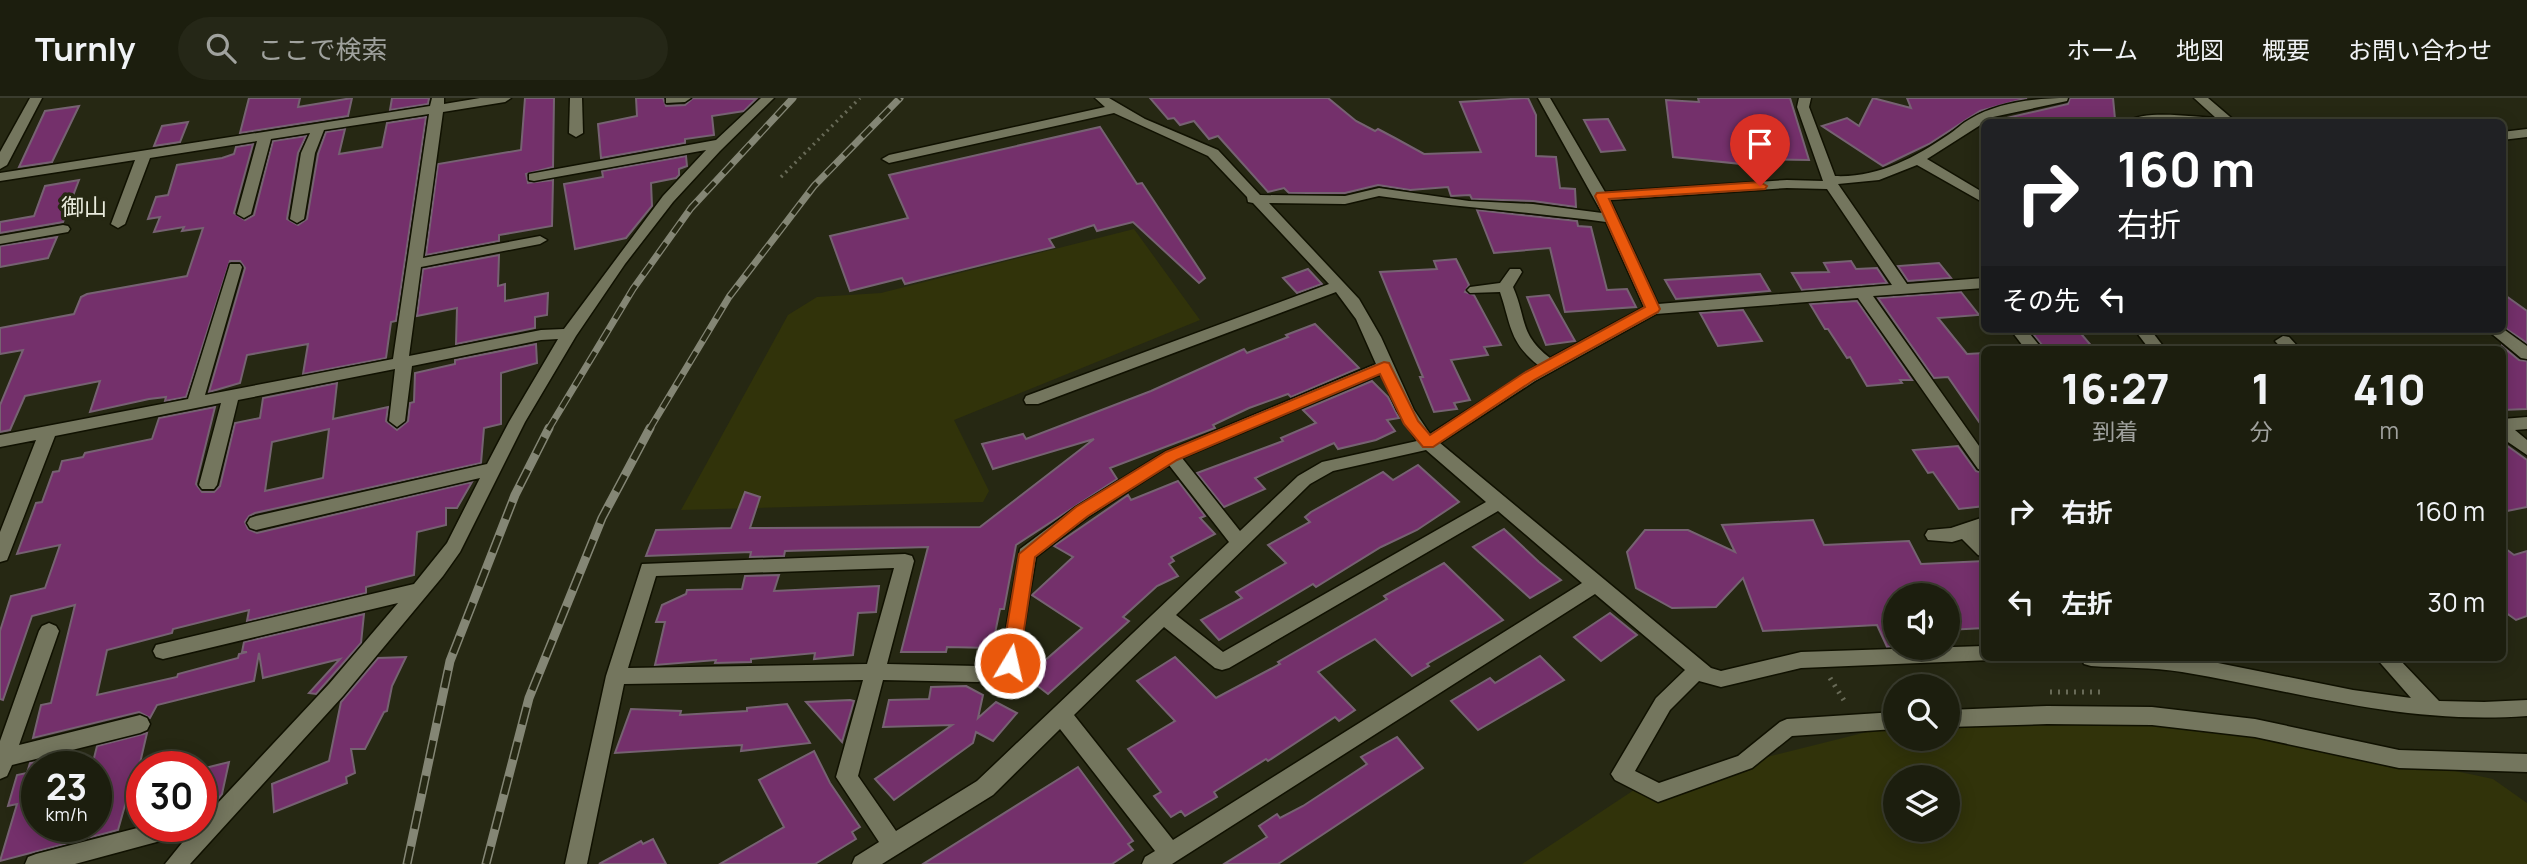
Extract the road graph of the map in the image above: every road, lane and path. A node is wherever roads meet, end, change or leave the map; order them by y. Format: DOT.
graph roads {
  1 [pos="36,98"];
  2 [pos="505,98"];
  3 [pos="576,98"];
  4 [pos="768,98"];
  5 [pos="860,98"];
  6 [pos="1544,98"];
  7 [pos="1805,98"];
  8 [pos="2062,98"];
  9 [pos="2200,98"];
  10 [pos="438,104"];
  11 [pos="1108,104"];
  12 [pos="2224,119"];
  13 [pos="2527,124"];
  14 [pos="2506,127"];
  15 [pos="318,128"];
  16 [pos="576,133"];
  17 [pos="2527,133"];
  18 [pos="265,136"];
  19 [pos="2506,136"];
  20 [pos="2527,143"];
  21 [pos="720,144"];
  22 [pos="2506,145"];
  23 [pos="144,155"];
  24 [pos="889,159"];
  25 [pos="1919,160"];
  26 [pos="0,165"];
  27 [pos="0,177"];
  28 [pos="534,177"];
  29 [pos="781,177"];
  30 [pos="1830,183"];
  31 [pos="1601,196"];
  32 [pos="1981,197"];
  33 [pos="1253,199"];
  34 [pos="244,214"];
  35 [pos="297,219"];
  36 [pos="1613,219"];
  37 [pos="118,224"];
  38 [pos="63,229"];
  39 [pos="0,240"];
  40 [pos="540,240"];
  41 [pos="414,264"];
  42 [pos="235,267"];
  43 [pos="1515,272"];
  44 [pos="1981,285"];
  45 [pos="1339,286"];
  46 [pos="1505,287"];
  47 [pos="1475,290"];
  48 [pos="1903,290"];
  49 [pos="1863,293"];
  50 [pos="1653,309"];
  51 [pos="2500,333"];
  52 [pos="569,334"];
  53 [pos="2524,349"];
  54 [pos="402,364"];
  55 [pos="1548,365"];
  56 [pos="1384,367"];
  57 [pos="231,396"];
  58 [pos="1032,400"];
  59 [pos="195,402"];
  60 [pos="397,421"];
  61 [pos="2527,423"];
  62 [pos="2506,426"];
  63 [pos="2506,430"];
  64 [pos="48,432"];
  65 [pos="0,441"];
  66 [pos="1428,443"];
  67 [pos="2527,449"];
  68 [pos="1171,456"];
  69 [pos="1981,461"];
  70 [pos="492,469"];
  71 [pos="208,485"];
  72 [pos="1498,503"];
  73 [pos="256,523"];
  74 [pos="1981,525"];
  75 [pos="1965,530"];
  76 [pos="1934,535"];
  77 [pos="1239,542"];
  78 [pos="1981,547"];
  79 [pos="0,555"];
  80 [pos="1597,583"];
  81 [pos="421,590"];
  82 [pos="1164,616"];
  83 [pos="49,631"];
  84 [pos="163,651"];
  85 [pos="1981,654"];
  86 [pos="1821,660"];
  87 [pos="2135,661"];
  88 [pos="2389,661"];
  89 [pos="1698,670"];
  90 [pos="874,672"];
  91 [pos="615,676"];
  92 [pos="1856,702"];
  93 [pos="2527,708"];
  94 [pos="2433,709"];
  95 [pos="1060,713"];
  96 [pos="1960,719"];
  97 [pos="1883,722"];
  98 [pos="140,724"];
  99 [pos="2527,763"];
  100 [pos="2,764"];
  101 [pos="217,812"];
  102 [pos="126,841"];
  103 [pos="193,842"];
  104 [pos="894,846"];
  105 [pos="1161,858"];
  106 [pos="36,864"];
  107 [pos="176,864"];
  108 [pos="576,864"];
  109 [pos="863,864"];
  1 -- 26 [label="street"];
  2 -- 10 [label="street"];
  3 -- 16 [label="street"];
  4 -- 21 [label="street"];
  5 -- 29 [label="path"];
  6 -- 31 [label="street"];
  7 -- 30 [label="street"];
  8 -- 25 [label="street"];
  9 -- 12 [label="street"];
  10 -- 15 [label="street"];
  10 -- 41 [label="street"];
  11 -- 24 [label="street"];
  11 -- 33 [label="street"];
  13 -- 14 [label="street"];
  15 -- 18 [label="street"];
  15 -- 35 [label="street"];
  17 -- 19 [label="street"];
  18 -- 23 [label="street"];
  18 -- 34 [label="street"];
  20 -- 22 [label="street"];
  21 -- 28 [label="street"];
  21 -- 52 [label="street"];
  23 -- 27 [label="street"];
  23 -- 37 [label="street"];
  25 -- 30 [label="street"];
  25 -- 32 [label="street"];
  30 -- 31 [label="street"];
  30 -- 48 [label="street"];
  31 -- 36 [label="street"];
  33 -- 36 [label="street"];
  33 -- 45 [label="street"];
  36 -- 50 [label="street"];
  38 -- 39 [label="street"];
  40 -- 41 [label="street"];
  41 -- 54 [label="street"];
  42 -- 59 [label="street"];
  43 -- 46 [label="street"];
  44 -- 48 [label="street"];
  45 -- 56 [label="street"];
  45 -- 58 [label="street"];
  46 -- 47 [label="street"];
  46 -- 55 [label="street"];
  48 -- 49 [label="street"];
  49 -- 50 [label="street"];
  49 -- 69 [label="street"];
  50 -- 55 [label="street"];
  51 -- 53 [label="street"];
  52 -- 54 [label="street"];
  52 -- 70 [label="street"];
  54 -- 57 [label="street"];
  54 -- 60 [label="street"];
  55 -- 66 [label="street"];
  56 -- 66 [label="street"];
  56 -- 68 [label="street"];
  57 -- 59 [label="street"];
  57 -- 71 [label="street"];
  59 -- 64 [label="street"];
  61 -- 62 [label="street"];
  63 -- 67 [label="street"];
  64 -- 65 [label="street"];
  64 -- 79 [label="street"];
  66 -- 72 [label="street"];
  66 -- 77 [label="street"];
  68 -- 77 [label="street"];
  68 -- 90 [label="street"];
  70 -- 73 [label="street"];
  70 -- 81 [label="street"];
  72 -- 80 [label="street"];
  72 -- 82 [label="street"];
  74 -- 75 [label="street"];
  75 -- 76 [label="street"];
  75 -- 78 [label="street"];
  77 -- 82 [label="street"];
  80 -- 89 [label="street"];
  80 -- 105 [label="street"];
  81 -- 84 [label="street"];
  81 -- 101 [label="street"];
  82 -- 95 [label="street"];
  83 -- 100 [label="street"];
  85 -- 86 [label="street"];
  86 -- 89 [label="street"];
  86 -- 92 [label="path"];
  87 -- 94 [label="street"];
  88 -- 94 [label="street"];
  89 -- 97 [label="street"];
  90 -- 91 [label="street"];
  90 -- 91 [label="street"];
  90 -- 104 [label="street"];
  91 -- 108 [label="street"];
  93 -- 94 [label="street"];
  95 -- 104 [label="street"];
  95 -- 105 [label="street"];
  96 -- 99 [label="street"];
  98 -- 100 [label="street"];
  102 -- 106 [label="street"];
  103 -- 107 [label="street"];
  104 -- 109 [label="street"];
}
